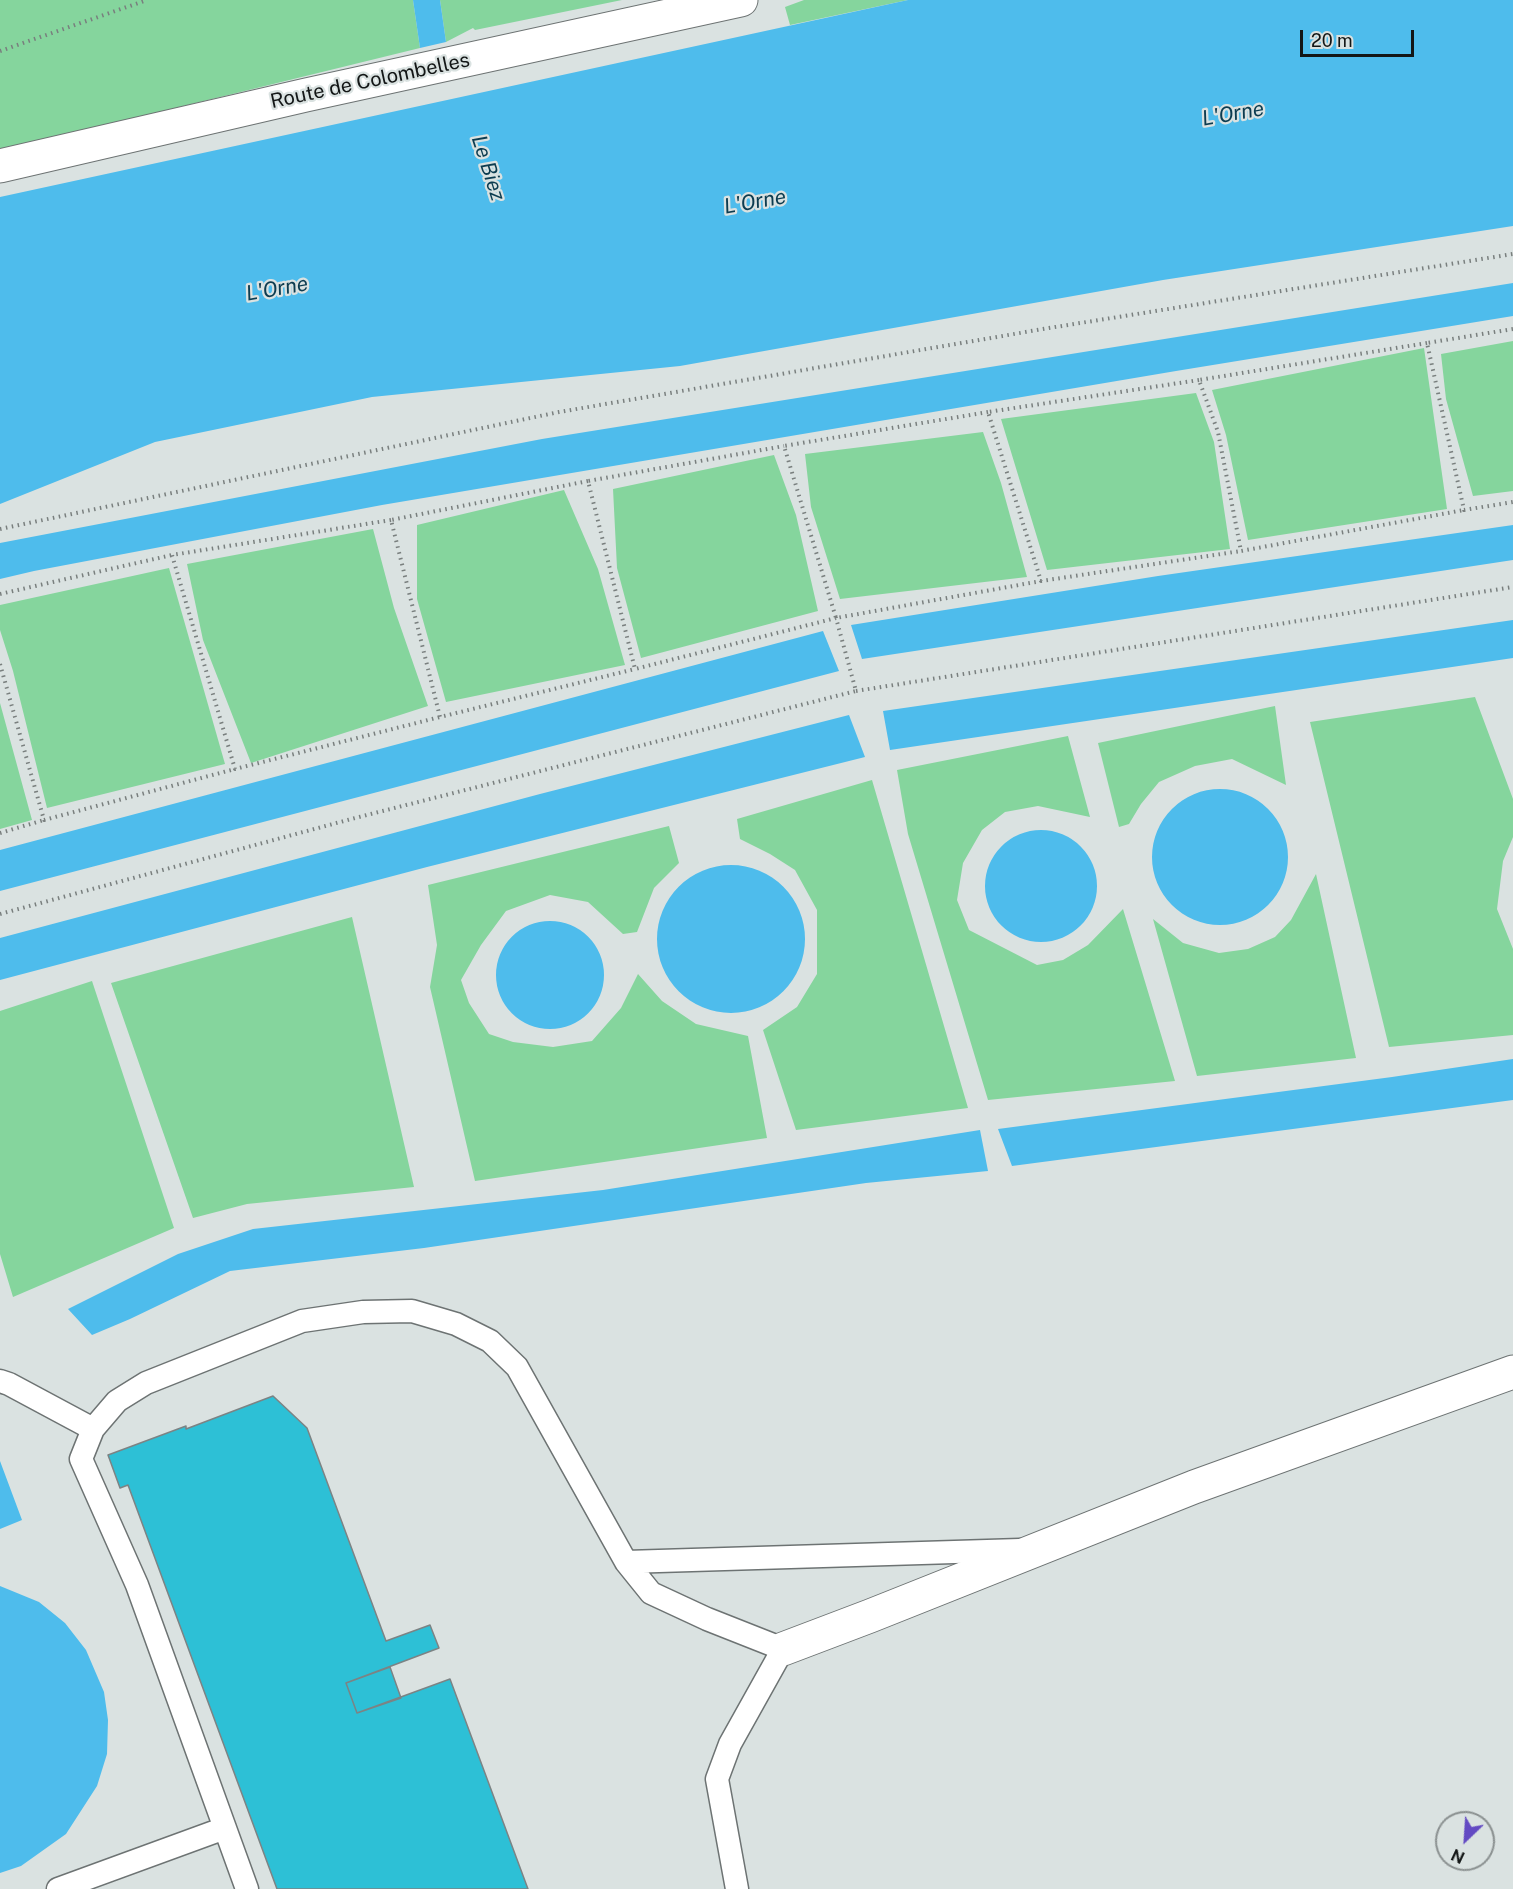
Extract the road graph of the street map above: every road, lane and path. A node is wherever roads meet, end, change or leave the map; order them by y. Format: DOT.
graph roads {
  1 [pos="147,0"];
  2 [pos="741,0"];
  3 [pos="0,51"];
  4 [pos="0,166"];
  5 [pos="1513,254"];
  6 [pos="1513,329"];
  7 [pos="1427,343"];
  8 [pos="1199,380"];
  9 [pos="988,412"];
  10 [pos="783,446"];
  11 [pos="588,481"];
  12 [pos="1513,502"];
  13 [pos="1464,510"];
  14 [pos="391,520"];
  15 [pos="0,529"];
  16 [pos="1241,550"];
  17 [pos="172,555"];
  18 [pos="1041,581"];
  19 [pos="1513,587"];
  20 [pos="0,594"];
  21 [pos="836,618"];
  22 [pos="0,664"];
  23 [pos="635,669"];
  24 [pos="856,691"];
  25 [pos="440,717"];
  26 [pos="235,769"];
  27 [pos="45,820"];
  28 [pos="0,833"];
  29 [pos="0,914"];
  30 [pos="1513,1372"];
  31 [pos="0,1382"];
  32 [pos="93,1429"];
  33 [pos="1040,1549"];
  34 [pos="626,1562"];
  35 [pos="783,1648"];
  36 [pos="225,1827"];
  37 [pos="58,1889"];
  38 [pos="248,1889"];
  39 [pos="737,1889"];
  1 -- 3 [label="path"];
  2 -- 4 [label="street, Route de Colombelles"];
  5 -- 15 [label="path"];
  6 -- 7 [label="path"];
  7 -- 8 [label="path"];
  7 -- 13 [label="path"];
  8 -- 9 [label="path"];
  8 -- 16 [label="path"];
  9 -- 10 [label="path"];
  9 -- 18 [label="path"];
  10 -- 11 [label="path"];
  10 -- 21 [label="path"];
  11 -- 14 [label="path"];
  11 -- 23 [label="path"];
  12 -- 13 [label="path"];
  13 -- 16 [label="path"];
  14 -- 17 [label="path"];
  14 -- 25 [label="path"];
  16 -- 18 [label="path"];
  17 -- 20 [label="path"];
  17 -- 26 [label="path"];
  18 -- 21 [label="path"];
  19 -- 24 [label="path"];
  21 -- 23 [label="path"];
  21 -- 24 [label="path"];
  22 -- 27 [label="path"];
  23 -- 25 [label="path"];
  24 -- 29 [label="path"];
  25 -- 26 [label="path"];
  26 -- 27 [label="path"];
  27 -- 28 [label="path"];
  30 -- 33 [label="street"];
  31 -- 32 [label="lane"];
  32 -- 34 [label="lane"];
  32 -- 36 [label="lane"];
  33 -- 34 [label="lane"];
  33 -- 35 [label="street"];
  34 -- 35 [label="lane"];
  35 -- 39 [label="lane"];
  36 -- 37 [label="lane"];
  36 -- 38 [label="lane"];
}
